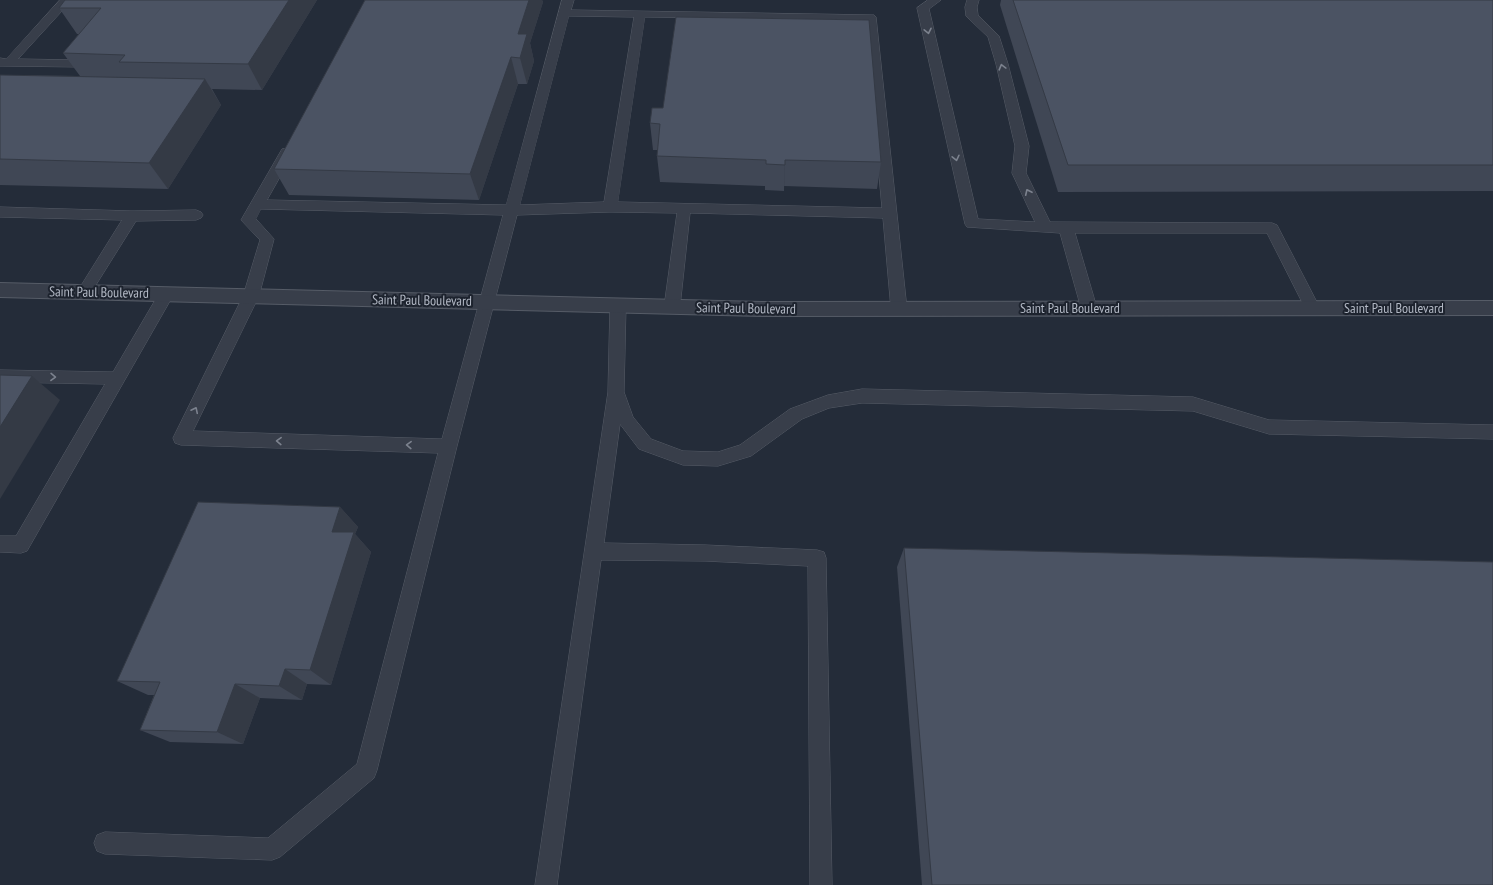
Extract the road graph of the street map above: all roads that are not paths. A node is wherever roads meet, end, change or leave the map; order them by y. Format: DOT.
graph roads {
  1 [pos="66,0"];
  2 [pos="568,0"];
  3 [pos="935,0"];
  4 [pos="973,0"];
  5 [pos="565,12"];
  6 [pos="640,14"];
  7 [pos="4,63"];
  8 [pos="79,64"];
  9 [pos="292,143"];
  10 [pos="258,204"];
  11 [pos="610,207"];
  12 [pos="684,209"];
  13 [pos="512,210"];
  14 [pos="0,212"];
  15 [pos="889,213"];
  16 [pos="196,215"];
  17 [pos="132,216"];
  18 [pos="1045,227"];
  19 [pos="1066,228"];
  20 [pos="0,290"];
  21 [pos="84,292"];
  22 [pos="166,294"];
  23 [pos="251,296"];
  24 [pos="487,302"];
  25 [pos="618,305"];
  26 [pos="672,306"];
  27 [pos="1089,308"];
  28 [pos="1312,308"];
  29 [pos="1493,308"];
  30 [pos="899,309"];
  31 [pos="0,376"];
  32 [pos="117,378"];
  33 [pos="616,392"];
  34 [pos="1493,432"];
  35 [pos="448,446"];
  36 [pos="0,544"];
  37 [pos="594,551"];
  38 [pos="105,842"];
  39 [pos="546,885"];
  40 [pos="821,885"];
  1 -- 7 [label="lane"];
  2 -- 5 [label="lane"];
  3 -- 18 [label="lane, one-way"];
  18 -- 4 [label="lane, one-way"];
  5 -- 6 [label="lane"];
  5 -- 13 [label="lane"];
  6 -- 11 [label="lane"];
  6 -- 15 [label="lane"];
  7 -- 8 [label="lane"];
  9 -- 10 [label="lane"];
  10 -- 13 [label="lane"];
  10 -- 23 [label="lane"];
  11 -- 12 [label="lane"];
  11 -- 13 [label="lane"];
  12 -- 15 [label="lane"];
  12 -- 26 [label="lane"];
  13 -- 24 [label="lane"];
  14 -- 17 [label="lane"];
  15 -- 30 [label="lane"];
  16 -- 17 [label="lane"];
  17 -- 21 [label="lane"];
  18 -- 19 [label="lane"];
  19 -- 27 [label="lane"];
  19 -- 28 [label="lane"];
  20 -- 21 [label="street, Saint Paul Boulevard"];
  21 -- 22 [label="street, Saint Paul Boulevard"];
  22 -- 23 [label="street, Saint Paul Boulevard"];
  22 -- 32 [label="lane"];
  23 -- 24 [label="street, Saint Paul Boulevard"];
  35 -- 23 [label="lane, one-way"];
  24 -- 25 [label="street, Saint Paul Boulevard"];
  24 -- 35 [label="lane"];
  25 -- 26 [label="street, Saint Paul Boulevard"];
  25 -- 33 [label="lane"];
  26 -- 30 [label="street, Saint Paul Boulevard"];
  27 -- 28 [label="street, Saint Paul Boulevard"];
  27 -- 30 [label="street, Saint Paul Boulevard"];
  28 -- 29 [label="street, Saint Paul Boulevard"];
  31 -- 32 [label="lane, one-way"];
  32 -- 36 [label="lane"];
  33 -- 34 [label="lane"];
  33 -- 37 [label="lane"];
  35 -- 38 [label="lane"];
  37 -- 39 [label="lane"];
  37 -- 40 [label="lane"];
}
